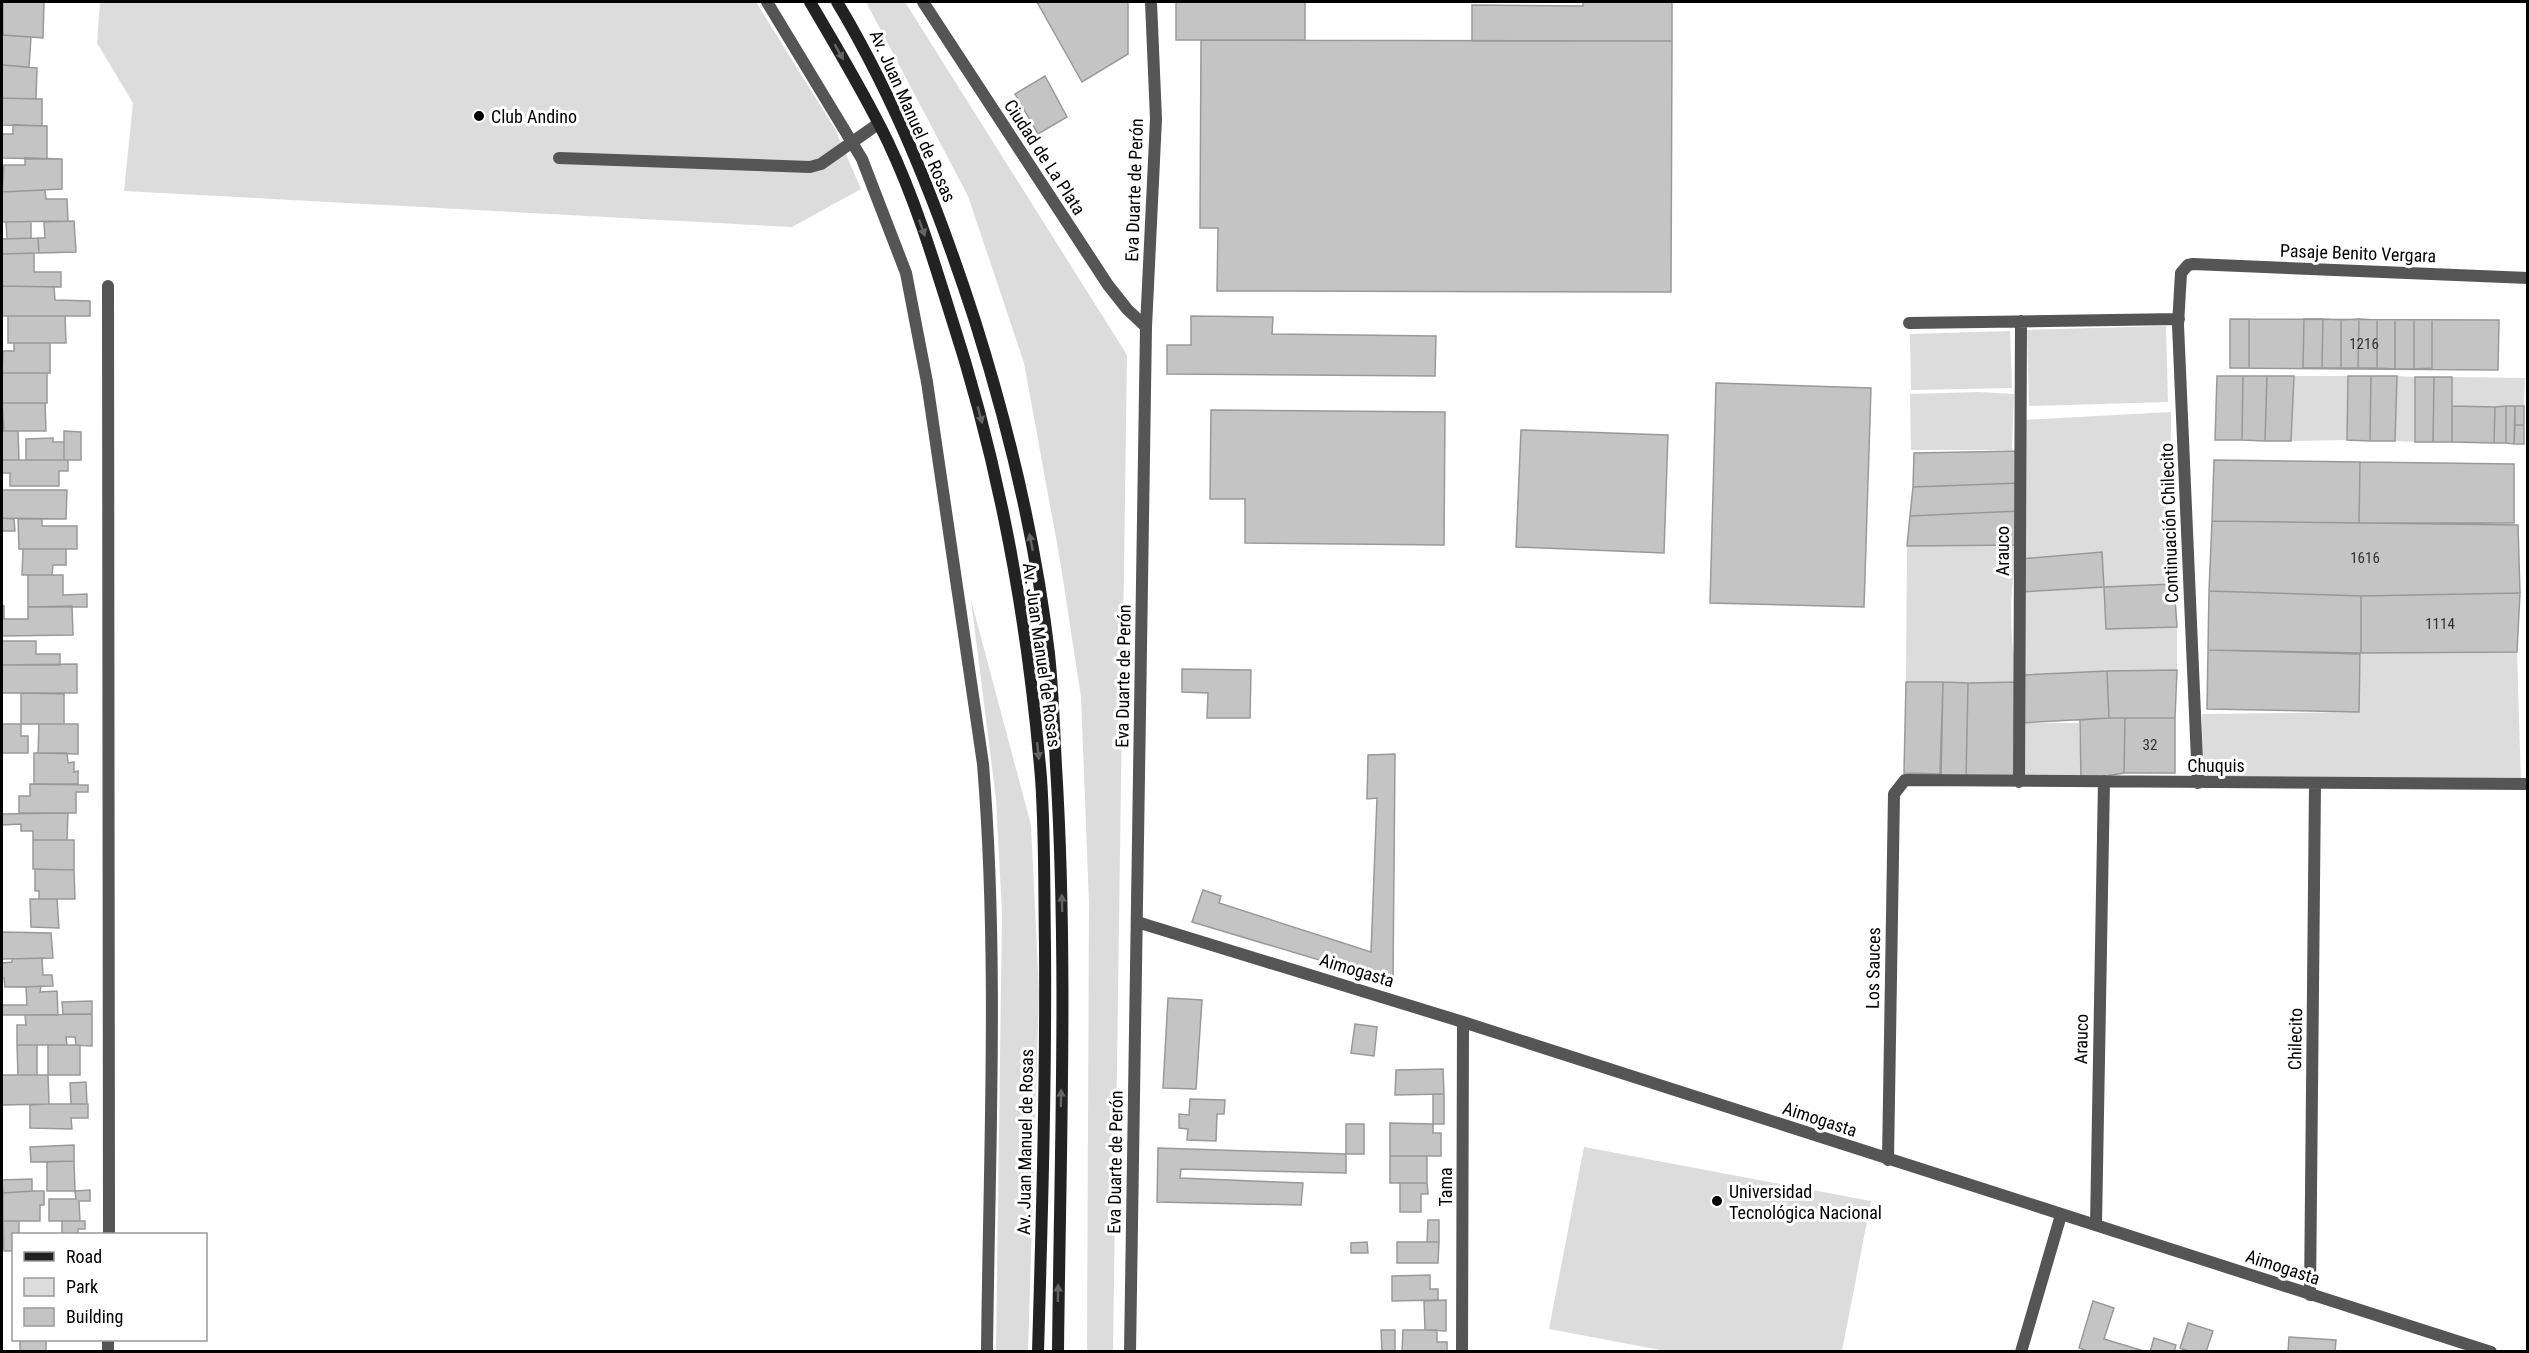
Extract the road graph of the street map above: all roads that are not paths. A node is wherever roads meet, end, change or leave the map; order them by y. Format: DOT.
graph roads {
  1 [pos="767,2"];
  2 [pos="810,2"];
  3 [pos="837,2"];
  4 [pos="923,2"];
  5 [pos="1151,2"];
  6 [pos="878,124"];
  7 [pos="852,142"];
  8 [pos="559,158"];
  9 [pos="2187,265"];
  10 [pos="2528,278"];
  11 [pos="108,286"];
  12 [pos="2179,319"];
  13 [pos="2021,321"];
  14 [pos="1909,322"];
  15 [pos="1146,327"];
  16 [pos="1905,780"];
  17 [pos="2104,781"];
  18 [pos="2019,782"];
  19 [pos="2198,783"];
  20 [pos="2315,783"];
  21 [pos="2528,784"];
  22 [pos="1137,922"];
  23 [pos="1463,1022"];
  24 [pos="1888,1160"];
  25 [pos="2061,1215"];
  26 [pos="2096,1225"];
  27 [pos="109,1233"];
  28 [pos="2310,1295"];
  29 [pos="987,1352"];
  30 [pos="1038,1352"];
  31 [pos="1058,1352"];
  32 [pos="1130,1352"];
  33 [pos="1462,1352"];
  34 [pos="2021,1352"];
  35 [pos="2491,1352"];
  1 -- 7 [label="street"];
  2 -- 6 [label="main road, Av. Juan Manuel de Rosas, one-way"];
  31 -- 3 [label="main road, Av. Juan Manuel de Rosas, one-way"];
  4 -- 15 [label="street, Ciudad de La Plata"];
  5 -- 15 [label="street, Eva Duarte de Perón"];
  6 -- 7 [label="street"];
  6 -- 30 [label="main road, Av. Juan Manuel de Rosas, one-way"];
  7 -- 8 [label="street"];
  7 -- 29 [label="street"];
  9 -- 10 [label="street, Pasaje Benito Vergara"];
  9 -- 12 [label="street, Continuación Chilecito"];
  11 -- 27 [label="street"];
  12 -- 13 [label="street"];
  12 -- 19 [label="street, Continuación Chilecito"];
  13 -- 14 [label="street"];
  13 -- 18 [label="street, Arauco"];
  15 -- 22 [label="street, Eva Duarte de Perón"];
  16 -- 18 [label="street, Chuquis"];
  16 -- 24 [label="street, Los Sauces"];
  17 -- 18 [label="street, Chuquis"];
  17 -- 19 [label="street, Chuquis"];
  17 -- 26 [label="street, Arauco"];
  19 -- 20 [label="street, Chuquis"];
  20 -- 21 [label="street, Chuquis"];
  20 -- 28 [label="street, Chilecito"];
  22 -- 23 [label="street, Aimogasta"];
  22 -- 32 [label="street, Eva Duarte de Perón"];
  23 -- 24 [label="street, Aimogasta"];
  23 -- 33 [label="street, Tama"];
  24 -- 25 [label="street, Aimogasta"];
  25 -- 26 [label="street, Aimogasta"];
  25 -- 34 [label="street"];
  26 -- 28 [label="street, Aimogasta"];
  28 -- 35 [label="street, Aimogasta"];
}
